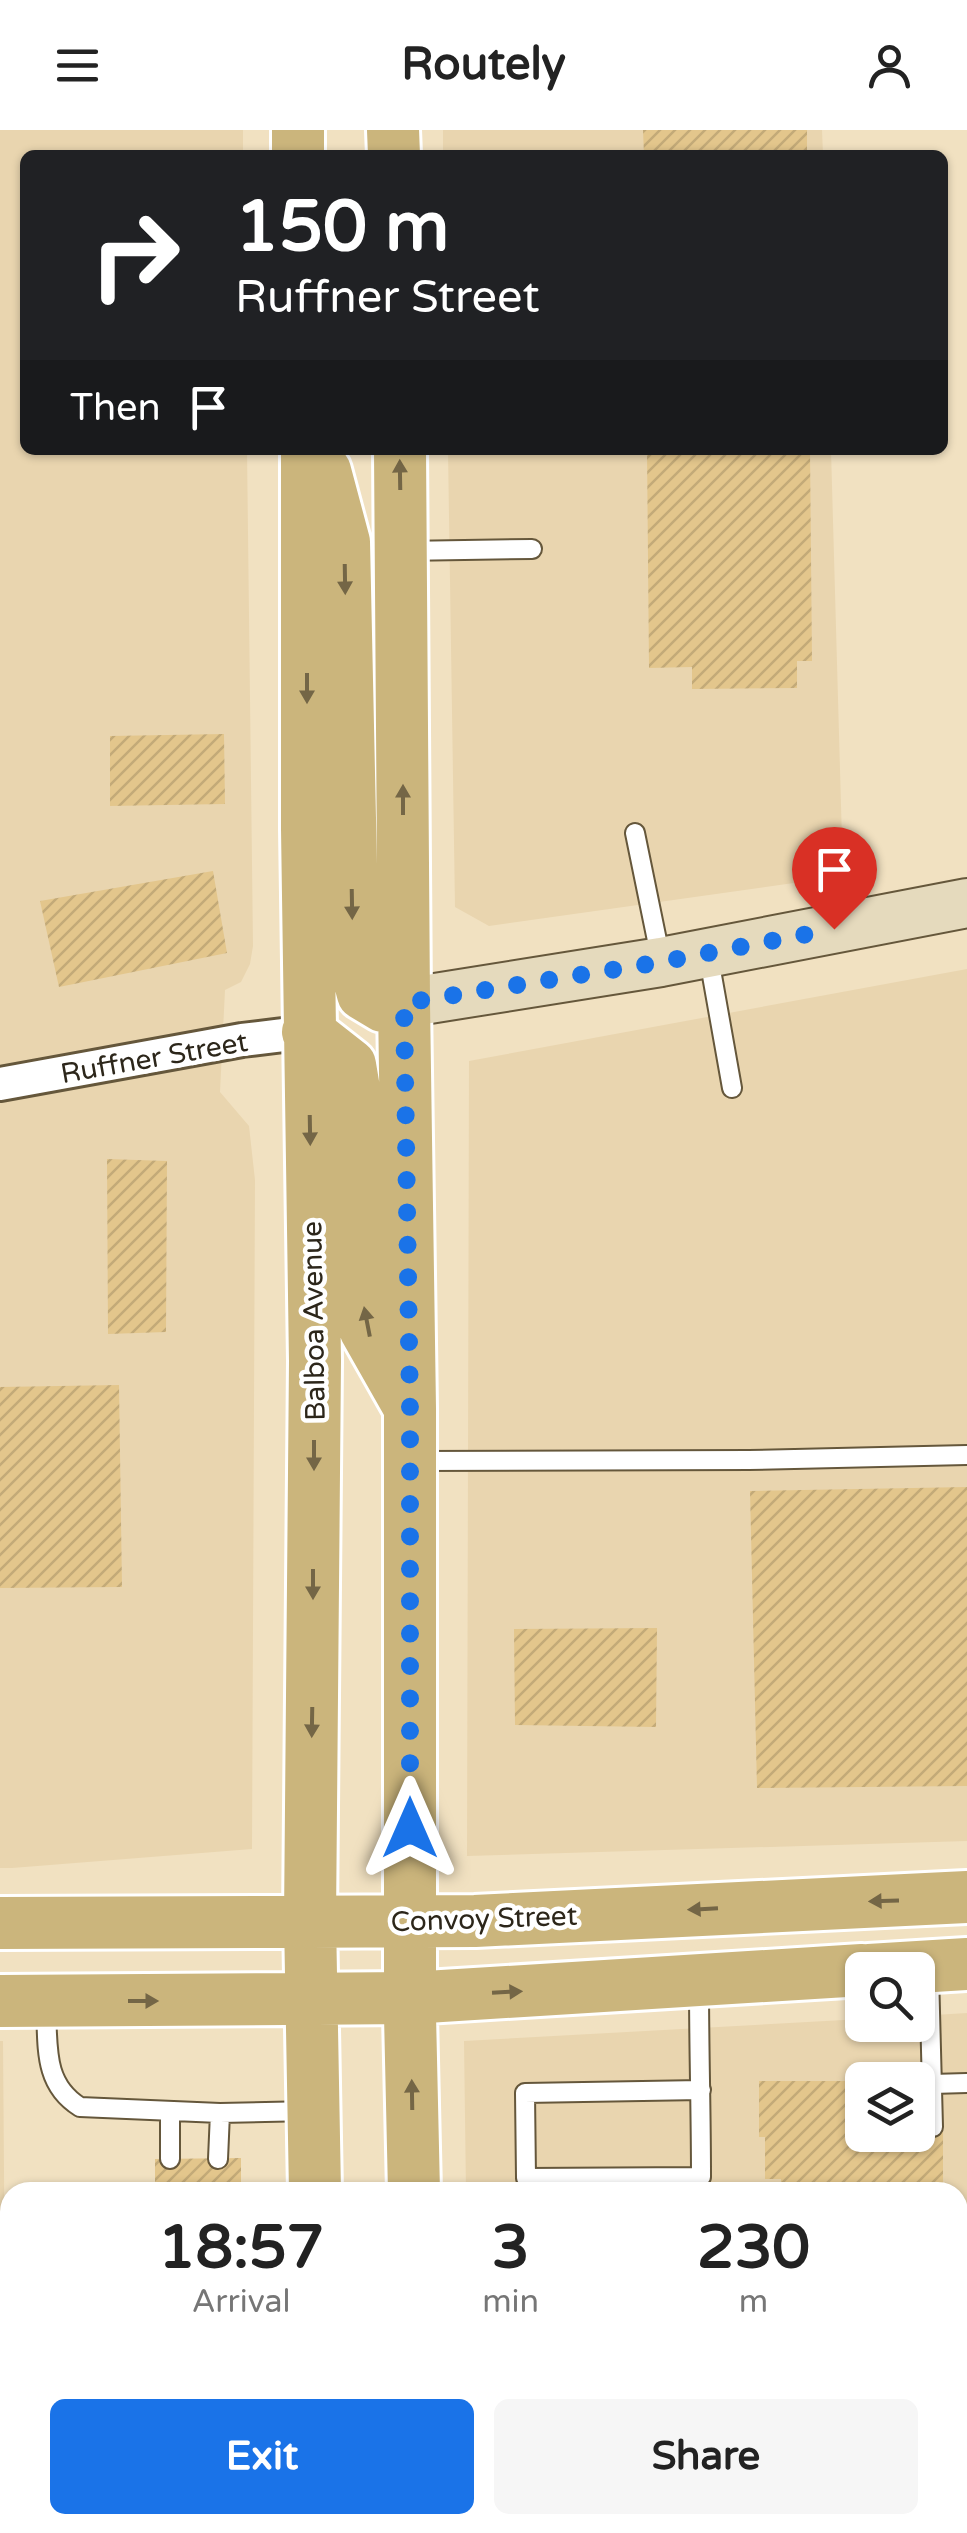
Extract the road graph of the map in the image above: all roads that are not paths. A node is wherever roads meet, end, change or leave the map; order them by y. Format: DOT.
graph roads {
  1 [pos="306,455"];
  2 [pos="321,455"];
  3 [pos="400,455"];
  4 [pos="532,549"];
  5 [pos="402,551"];
  6 [pos="635,833"];
  7 [pos="967,903"];
  8 [pos="708,953"];
  9 [pos="661,962"];
  10 [pos="404,1003"];
  11 [pos="308,1032"];
  12 [pos="0,1084"];
  13 [pos="732,1088"];
  14 [pos="410,1409"];
  15 [pos="967,1455"];
  16 [pos="410,1461"];
  17 [pos="967,1898"];
  18 [pos="310,1920"];
  19 [pos="410,1922"];
  20 [pos="0,1923"];
  21 [pos="948,1965"];
  22 [pos="845,1971"];
  23 [pos="699,1980"];
  24 [pos="410,1998"];
  25 [pos="311,2000"];
  26 [pos="23,2001"];
  27 [pos="935,2062"];
  28 [pos="967,2083"];
  29 [pos="935,2084"];
  30 [pos="700,2090"];
  31 [pos="314,2110"];
  32 [pos="170,2111"];
  33 [pos="220,2113"];
  34 [pos="218,2158"];
  35 [pos="170,2159"];
  36 [pos="315,2182"];
  37 [pos="414,2182"];
  1 -- 11 [label="main road, Balboa Avenue, one-way"];
  2 -- 10 [label="main road, one-way"];
  5 -- 3 [label="main road, one-way"];
  4 -- 5 [label="lane"];
  10 -- 5 [label="main road, one-way"];
  6 -- 9 [label="lane"];
  7 -- 8 [label="street"];
  8 -- 9 [label="street"];
  8 -- 13 [label="lane"];
  9 -- 10 [label="street"];
  10 -- 14 [label="main road"];
  11 -- 12 [label="street, Ruffner Street"];
  14 -- 11 [label="main road, one-way"];
  11 -- 18 [label="main road, Balboa Avenue, one-way"];
  14 -- 16 [label="main road"];
  15 -- 16 [label="lane"];
  16 -- 19 [label="main road"];
  17 -- 19 [label="main road, Convoy Street, one-way"];
  18 -- 19 [label="main road, Convoy Street"];
  18 -- 20 [label="main road, Convoy Street"];
  18 -- 25 [label="main road, Balboa Avenue"];
  19 -- 24 [label="main road"];
  21 -- 27 [label="lane"];
  22 -- 23 [label="main road"];
  24 -- 23 [label="main road, one-way"];
  23 -- 30 [label="lane"];
  24 -- 25 [label="main road"];
  37 -- 24 [label="main road, one-way"];
  26 -- 25 [label="main road, one-way"];
  25 -- 31 [label="main road, Balboa Avenue"];
  26 -- 32 [label="lane"];
  28 -- 29 [label="lane"];
  30 -- 30 [label="lane"];
  31 -- 33 [label="lane"];
  31 -- 36 [label="main road, Balboa Avenue"];
  32 -- 33 [label="lane"];
  32 -- 35 [label="lane"];
  33 -- 34 [label="lane"];
}
